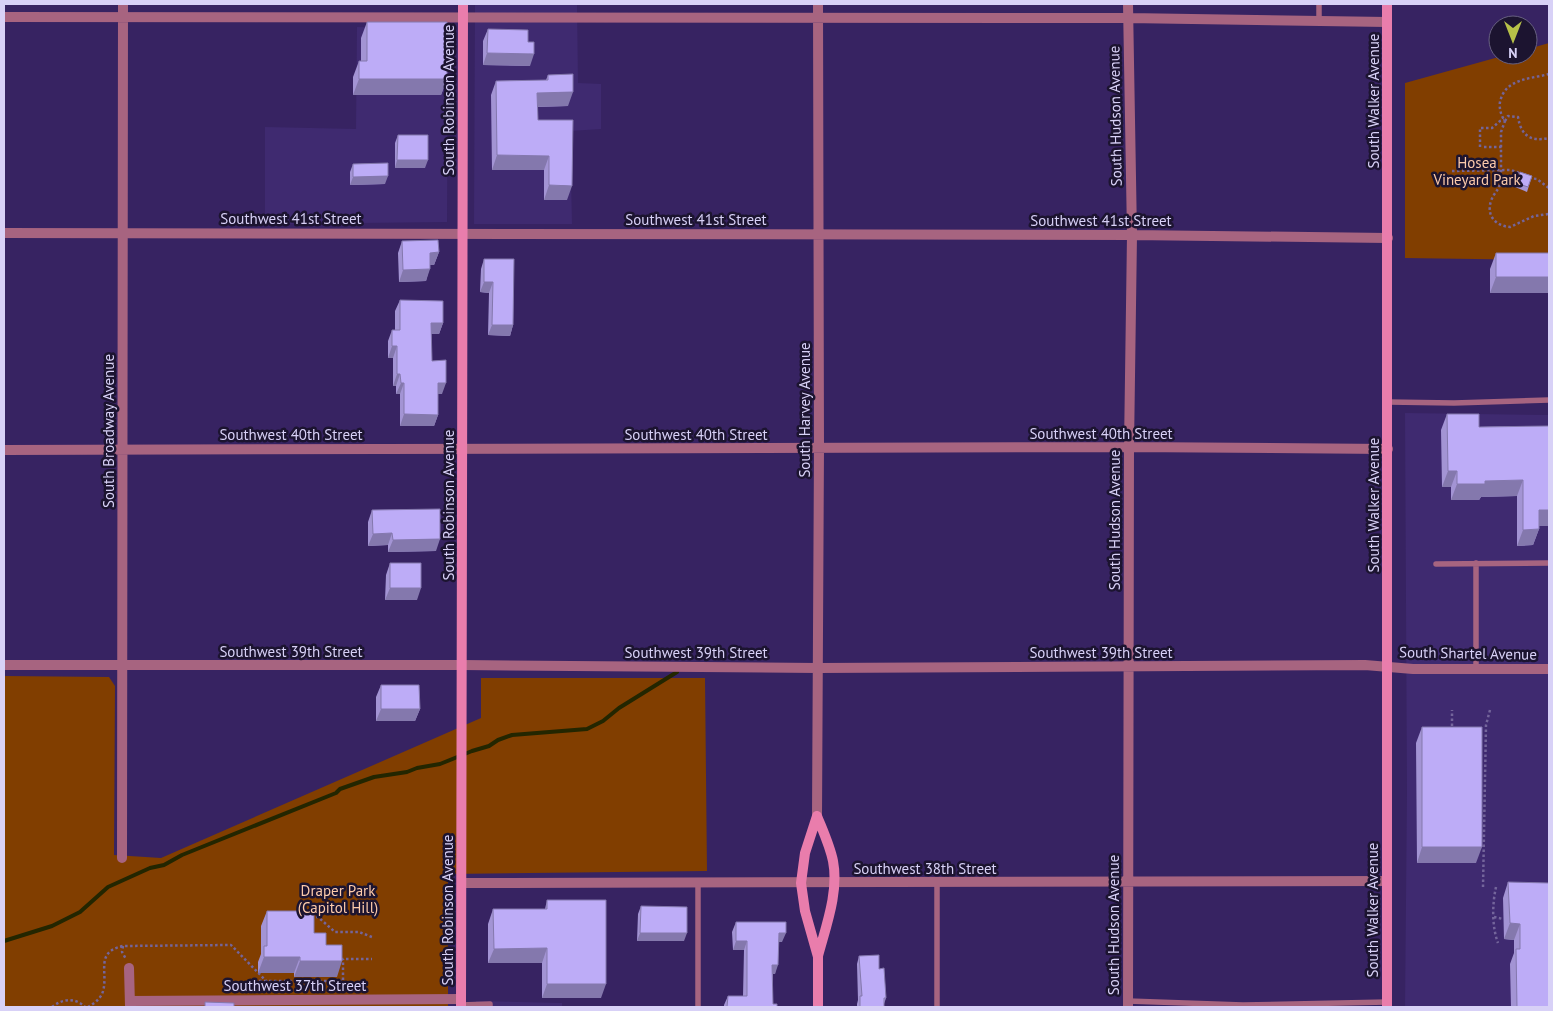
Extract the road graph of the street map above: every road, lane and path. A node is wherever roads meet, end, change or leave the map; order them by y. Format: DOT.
graph roads {
  1 [pos="123,4"];
  2 [pos="463,4"];
  3 [pos="818,4"];
  4 [pos="1128,4"];
  5 [pos="1319,4"];
  6 [pos="1387,4"];
  7 [pos="4,17"];
  8 [pos="123,17"];
  9 [pos="463,17"];
  10 [pos="818,17"];
  11 [pos="1128,18"];
  12 [pos="1319,21"];
  13 [pos="1387,22"];
  14 [pos="1549,74"];
  15 [pos="1505,120"];
  16 [pos="1549,138"];
  17 [pos="1502,146"];
  18 [pos="1452,170"];
  19 [pos="1502,170"];
  20 [pos="1549,188"];
  21 [pos="1549,214"];
  22 [pos="4,232"];
  23 [pos="123,233"];
  24 [pos="463,233"];
  25 [pos="818,234"];
  26 [pos="1132,235"];
  27 [pos="1388,238"];
  28 [pos="1549,400"];
  29 [pos="1388,402"];
  30 [pos="1129,447"];
  31 [pos="463,449"];
  32 [pos="819,449"];
  33 [pos="1388,449"];
  34 [pos="4,450"];
  35 [pos="123,450"];
  36 [pos="1476,563"];
  37 [pos="1549,563"];
  38 [pos="1436,564"];
  39 [pos="4,665"];
  40 [pos="462,665"];
  41 [pos="123,666"];
  42 [pos="1129,667"];
  43 [pos="1387,667"];
  44 [pos="818,668"];
  45 [pos="1476,669"];
  46 [pos="1549,669"];
  47 [pos="1452,710"];
  48 [pos="1490,710"];
  49 [pos="1452,734"];
  50 [pos="817,816"];
  51 [pos="122,858"];
  52 [pos="1387,881"];
  53 [pos="462,883"];
  54 [pos="698,883"];
  55 [pos="801,883"];
  56 [pos="833,883"];
  57 [pos="937,883"];
  58 [pos="1129,883"];
  59 [pos="1483,887"];
  60 [pos="1496,888"];
  61 [pos="309,917"];
  62 [pos="1494,917"];
  63 [pos="1503,918"];
  64 [pos="372,937"];
  65 [pos="1498,944"];
  66 [pos="818,957"];
  67 [pos="336,959"];
  68 [pos="343,959"];
  69 [pos="372,959"];
  70 [pos="129,968"];
  71 [pos="254,981"];
  72 [pos="266,981"];
  73 [pos="276,1000"];
  74 [pos="130,1004"];
  75 [pos="461,1004"];
  76 [pos="1128,1004"];
  77 [pos="1387,1005"];
  78 [pos="52,1007"];
  79 [pos="86,1007"];
  80 [pos="490,1007"];
  81 [pos="698,1007"];
  82 [pos="818,1007"];
  83 [pos="937,1007"];
  1 -- 8 [label="street, South Broadway Avenue"];
  2 -- 9 [label="street, South Robinson Avenue"];
  3 -- 10 [label="street, South Harvey Avenue"];
  4 -- 11 [label="street, South Hudson Avenue"];
  5 -- 12 [label="lane"];
  6 -- 13 [label="street, South Walker Avenue"];
  7 -- 8 [label="street"];
  8 -- 9 [label="street"];
  8 -- 23 [label="street, South Broadway Avenue"];
  9 -- 10 [label="street"];
  9 -- 24 [label="street, South Robinson Avenue"];
  10 -- 11 [label="street"];
  10 -- 25 [label="street, South Harvey Avenue"];
  11 -- 12 [label="street"];
  11 -- 26 [label="street, South Hudson Avenue"];
  12 -- 13 [label="street"];
  13 -- 27 [label="street, South Walker Avenue"];
  14 -- 15 [label="path"];
  15 -- 16 [label="path"];
  15 -- 17 [label="path"];
  15 -- 17 [label="path"];
  17 -- 19 [label="path"];
  18 -- 19 [label="path"];
  19 -- 20 [label="path"];
  19 -- 21 [label="path"];
  22 -- 23 [label="street, Southwest 41st Street"];
  23 -- 24 [label="street, Southwest 41st Street"];
  23 -- 35 [label="street, South Broadway Avenue"];
  24 -- 25 [label="street, Southwest 41st Street"];
  24 -- 31 [label="street, South Robinson Avenue"];
  25 -- 26 [label="street, Southwest 41st Street"];
  25 -- 32 [label="street, South Harvey Avenue"];
  26 -- 27 [label="street, Southwest 41st Street"];
  26 -- 30 [label="street, South Hudson Avenue"];
  27 -- 29 [label="street, South Walker Avenue"];
  28 -- 29 [label="lane"];
  29 -- 33 [label="street, South Walker Avenue"];
  30 -- 32 [label="street, Southwest 40th Street"];
  30 -- 33 [label="street, Southwest 40th Street"];
  30 -- 42 [label="street, South Hudson Avenue"];
  31 -- 32 [label="street, Southwest 40th Street"];
  31 -- 35 [label="street, Southwest 40th Street"];
  31 -- 40 [label="street, South Robinson Avenue"];
  32 -- 44 [label="street, South Harvey Avenue"];
  33 -- 43 [label="street, South Walker Avenue"];
  34 -- 35 [label="street, Southwest 40th Street"];
  35 -- 41 [label="street, South Broadway Avenue"];
  36 -- 37 [label="lane"];
  36 -- 38 [label="lane"];
  36 -- 45 [label="lane"];
  39 -- 41 [label="street, Southwest 39th Street"];
  40 -- 41 [label="street, Southwest 39th Street"];
  40 -- 44 [label="street, Southwest 39th Street"];
  40 -- 53 [label="street, South Robinson Avenue"];
  41 -- 51 [label="street, South Broadway Avenue"];
  42 -- 43 [label="street, Southwest 39th Street"];
  42 -- 44 [label="street, Southwest 39th Street"];
  42 -- 58 [label="street, South Hudson Avenue"];
  43 -- 45 [label="street, South Shartel Avenue"];
  43 -- 52 [label="street, South Walker Avenue"];
  44 -- 50 [label="street, South Harvey Avenue"];
  45 -- 46 [label="street, South Shartel Avenue"];
  47 -- 49 [label="path"];
  48 -- 59 [label="path"];
  50 -- 55 [label="street, South Harvey Avenue"];
  50 -- 56 [label="street, South Harvey Avenue"];
  52 -- 58 [label="street, Southwest 38th Street"];
  52 -- 77 [label="street, South Walker Avenue"];
  53 -- 54 [label="street, Southwest 38th Street"];
  53 -- 75 [label="street, South Robinson Avenue"];
  54 -- 55 [label="street, Southwest 38th Street"];
  54 -- 81 [label="lane"];
  55 -- 56 [label="street, Southwest 38th Street"];
  55 -- 66 [label="street, South Harvey Avenue"];
  56 -- 57 [label="street, Southwest 38th Street"];
  56 -- 66 [label="street, South Harvey Avenue"];
  57 -- 58 [label="street, Southwest 38th Street"];
  57 -- 83 [label="lane"];
  58 -- 76 [label="street, South Hudson Avenue"];
  60 -- 62 [label="path"];
  61 -- 64 [label="path"];
  62 -- 63 [label="path"];
  62 -- 65 [label="path"];
  66 -- 82 [label="street, South Harvey Avenue"];
  67 -- 68 [label="path"];
  68 -- 69 [label="path"];
  68 -- 72 [label="path"];
  70 -- 74 [label="street"];
  71 -- 72 [label="path"];
  72 -- 73 [label="path"];
  72 -- 79 [label="path"];
  73 -- 74 [label="street, Southwest 37th Street"];
  73 -- 75 [label="street, Southwest 37th Street"];
  75 -- 80 [label="lane"];
  76 -- 77 [label="lane"];
  78 -- 79 [label="path"];
}
